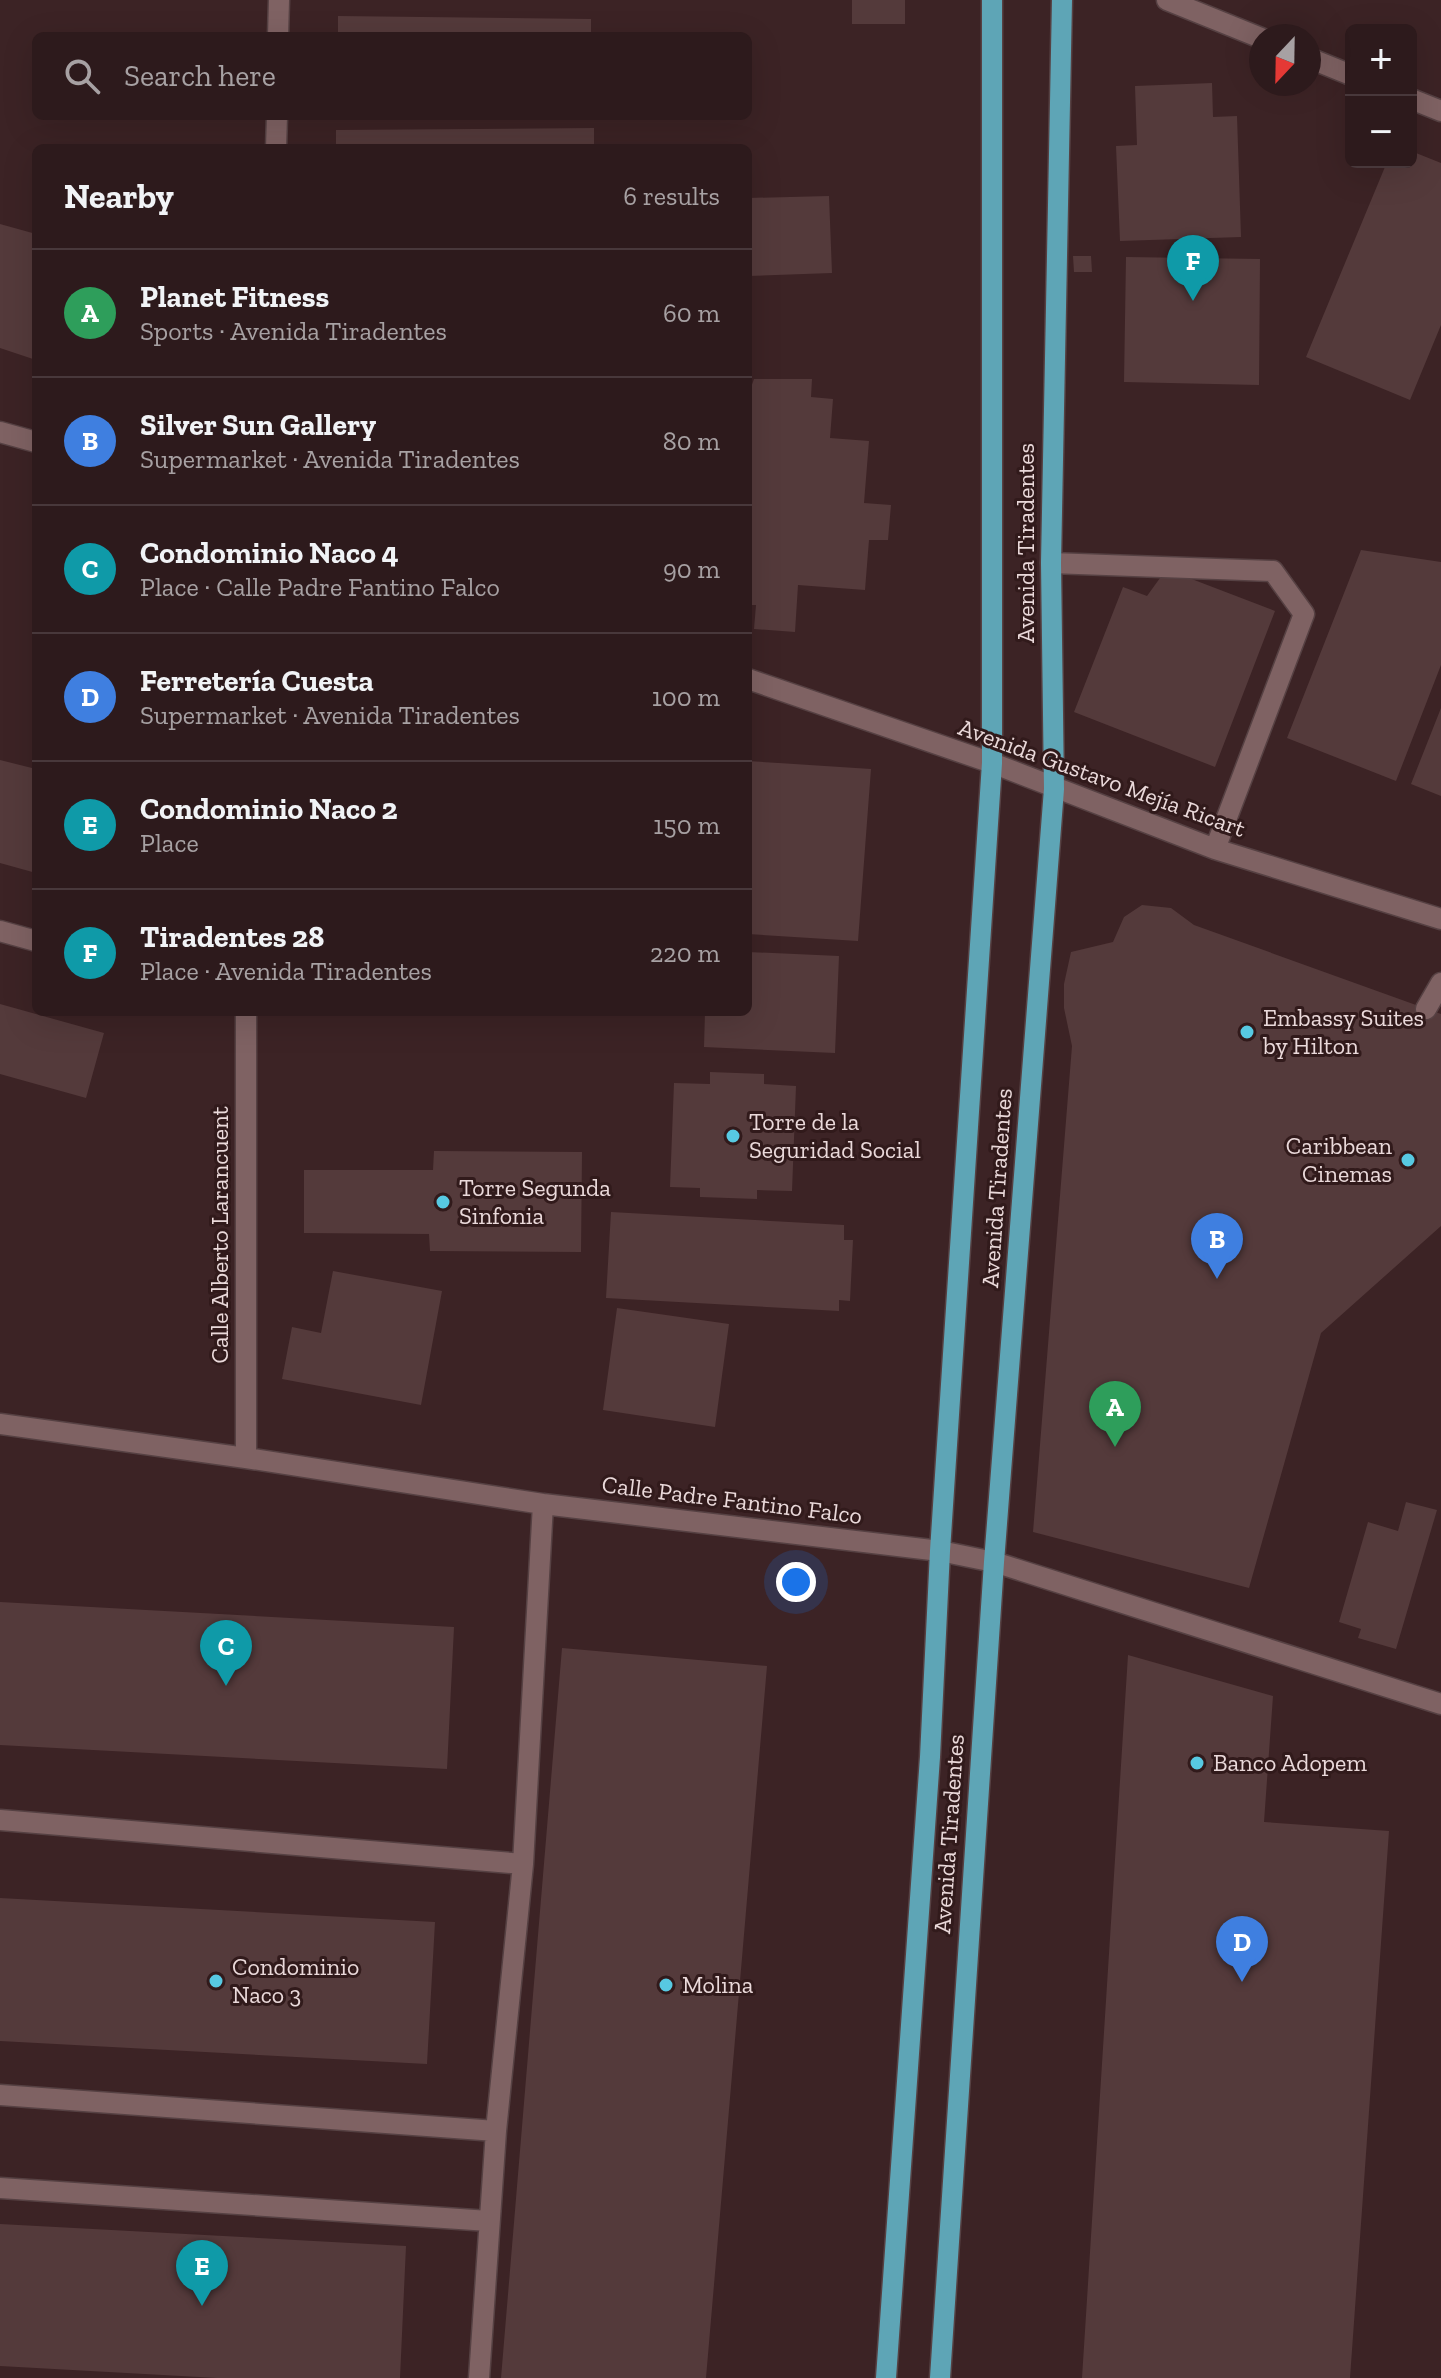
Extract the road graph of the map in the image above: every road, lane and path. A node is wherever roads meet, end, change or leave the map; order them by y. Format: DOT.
graph roads {
  1 [pos="279,0"];
  2 [pos="992,0"];
  3 [pos="1062,0"];
  4 [pos="1167,0"];
  5 [pos="1193,4"];
  6 [pos="278,32"];
  7 [pos="1249,32"];
  8 [pos="1321,63"];
  9 [pos="1345,73"];
  10 [pos="1417,101"];
  11 [pos="1441,111"];
  12 [pos="277,120"];
  13 [pos="276,144"];
  14 [pos="0,432"];
  15 [pos="32,441"];
  16 [pos="1051,563"];
  17 [pos="752,680"];
  18 [pos="992,763"];
  19 [pos="1054,789"];
  20 [pos="1215,849"];
  21 [pos="1441,919"];
  22 [pos="0,931"];
  23 [pos="32,940"];
  24 [pos="1441,983"];
  25 [pos="1426,1009"];
  26 [pos="246,1016"];
  27 [pos="0,1424"];
  28 [pos="246,1458"];
  29 [pos="543,1504"];
  30 [pos="940,1551"];
  31 [pos="994,1562"];
  32 [pos="1441,1704"];
  33 [pos="0,1820"];
  34 [pos="523,1864"];
  35 [pos="0,2095"];
  36 [pos="496,2131"];
  37 [pos="0,2188"];
  38 [pos="489,2221"];
  39 [pos="479,2378"];
  40 [pos="886,2378"];
  41 [pos="940,2378"];
  1 -- 6 [label="street"];
  2 -- 18 [label="main road, Avenida Tiradentes"];
  3 -- 16 [label="main road, Avenida Tiradentes"];
  4 -- 5 [label="street"];
  5 -- 7 [label="street"];
  8 -- 9 [label="street"];
  10 -- 11 [label="street"];
  12 -- 13 [label="street"];
  14 -- 15 [label="street"];
  16 -- 19 [label="main road, Avenida Tiradentes"];
  16 -- 20 [label="street"];
  17 -- 18 [label="street, Avenida Gustavo Mejía Ricart"];
  18 -- 19 [label="street, Avenida Gustavo Mejía Ricart"];
  18 -- 30 [label="main road, Avenida Tiradentes"];
  19 -- 20 [label="street, Avenida Gustavo Mejía Ricart"];
  19 -- 31 [label="main road, Avenida Tiradentes"];
  20 -- 21 [label="street, Avenida Gustavo Mejía Ricart"];
  22 -- 23 [label="street"];
  24 -- 25 [label="street"];
  26 -- 28 [label="street, Calle Alberto Larancuent"];
  27 -- 28 [label="street, Calle Padre Fantino Falco"];
  28 -- 29 [label="street, Calle Padre Fantino Falco"];
  29 -- 30 [label="street, Calle Padre Fantino Falco"];
  29 -- 34 [label="street"];
  30 -- 31 [label="street, Calle Padre Fantino Falco"];
  30 -- 40 [label="main road, Avenida Tiradentes"];
  31 -- 32 [label="street, Calle Padre Fantino Falco"];
  31 -- 41 [label="main road, Avenida Tiradentes"];
  33 -- 34 [label="street"];
  34 -- 36 [label="street"];
  35 -- 36 [label="street"];
  36 -- 38 [label="street"];
  37 -- 38 [label="street"];
  38 -- 39 [label="street"];
}
